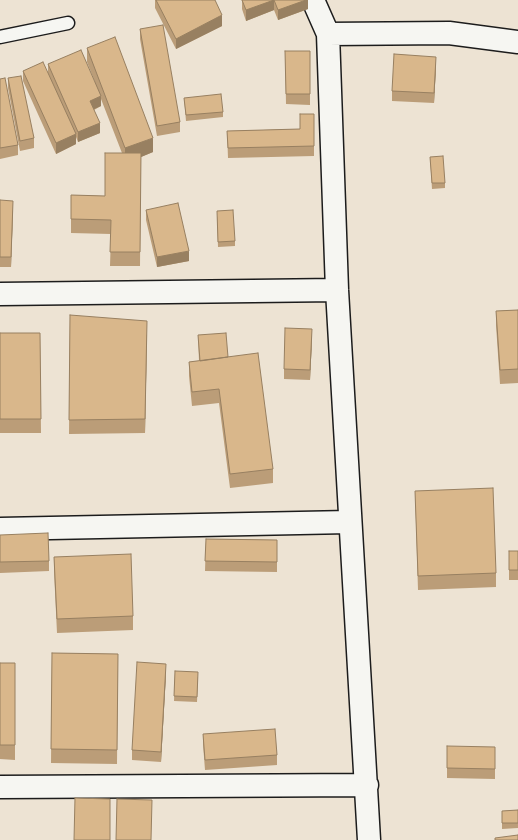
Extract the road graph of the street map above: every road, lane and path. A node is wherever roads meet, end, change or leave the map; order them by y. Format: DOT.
graph roads {
  1 [pos="313,0"];
  2 [pos="68,23"];
  3 [pos="328,34"];
  4 [pos="0,37"];
  5 [pos="518,42"];
  6 [pos="337,290"];
  7 [pos="0,294"];
  8 [pos="349,522"];
  9 [pos="0,529"];
  10 [pos="366,785"];
  11 [pos="0,787"];
  12 [pos="368,840"];
  1 -- 3 [label="street"];
  2 -- 4 [label="lane"];
  3 -- 5 [label="street"];
  3 -- 6 [label="street"];
  6 -- 7 [label="street"];
  6 -- 8 [label="street"];
  8 -- 9 [label="street"];
  8 -- 10 [label="street"];
  10 -- 11 [label="street"];
  10 -- 12 [label="street"];
}
